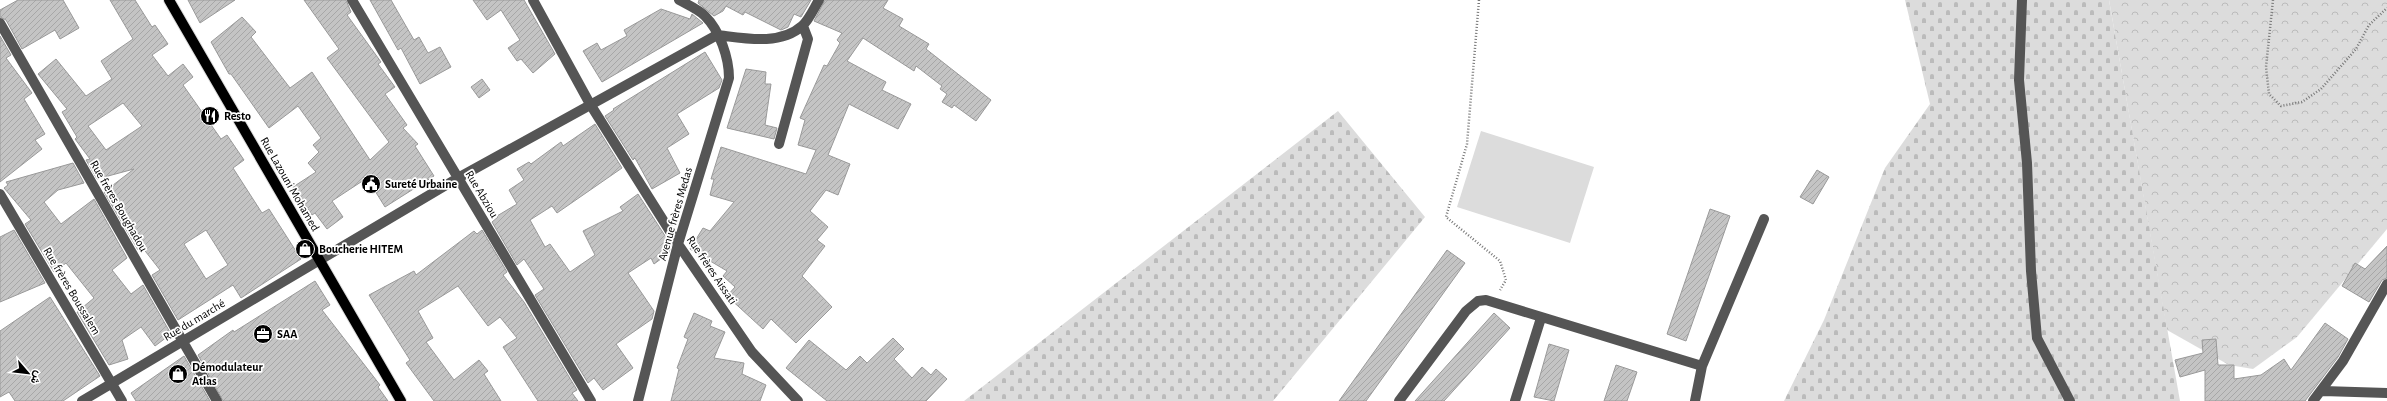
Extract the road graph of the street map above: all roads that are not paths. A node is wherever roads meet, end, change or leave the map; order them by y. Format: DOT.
graph roads {
  1 [pos="169,0"];
  2 [pos="352,0"];
  3 [pos="533,0"];
  4 [pos="679,0"];
  5 [pos="819,0"];
  6 [pos="2022,0"];
  7 [pos="0,23"];
  8 [pos="803,26"];
  9 [pos="717,35"];
  10 [pos="590,104"];
  11 [pos="779,144"];
  12 [pos="458,178"];
  13 [pos="0,194"];
  14 [pos="1764,219"];
  15 [pos="678,244"];
  16 [pos="319,259"];
  17 [pos="2387,284"];
  18 [pos="1541,318"];
  19 [pos="182,343"];
  20 [pos="1702,366"];
  21 [pos="112,384"];
  22 [pos="2323,391"];
  23 [pos="2387,393"];
  24 [pos="82,401"];
  25 [pos="122,401"];
  26 [pos="217,401"];
  27 [pos="401,401"];
  28 [pos="590,401"];
  29 [pos="638,401"];
  30 [pos="798,401"];
  31 [pos="1399,401"];
  32 [pos="1515,401"];
  33 [pos="1695,401"];
  34 [pos="2070,401"];
  35 [pos="2313,401"];
  1 -- 16 [label="main road, Rue Lazouni Mohamed"];
  2 -- 12 [label="street, Rue Abziou"];
  3 -- 10 [label="street, Rue frères Aissati"];
  4 -- 9 [label="street, Avenue frères Medas"];
  5 -- 8 [label="street"];
  6 -- 34 [label="street"];
  7 -- 19 [label="street, Rue frères Boughadou"];
  8 -- 9 [label="street"];
  8 -- 11 [label="street"];
  9 -- 10 [label="street, Rue du marché"];
  9 -- 15 [label="street, Avenue frères Medas"];
  10 -- 12 [label="street, Rue du marché"];
  10 -- 15 [label="street, Rue frères Aissati"];
  12 -- 16 [label="street, Rue du marché"];
  12 -- 28 [label="street, Rue Abziou"];
  13 -- 21 [label="street, Rue frères Boussalem"];
  14 -- 20 [label="street"];
  15 -- 29 [label="street, Avenue frères Medas"];
  15 -- 30 [label="street, Rue frères Aissati"];
  16 -- 19 [label="street, Rue du marché"];
  16 -- 27 [label="main road, Rue Lazouni Mohamed"];
  17 -- 22 [label="street"];
  18 -- 20 [label="street"];
  18 -- 31 [label="street"];
  18 -- 32 [label="street"];
  19 -- 21 [label="street, Rue du marché"];
  19 -- 26 [label="street, Rue frères Boughadou"];
  20 -- 33 [label="street"];
  21 -- 24 [label="street, Rue du marché"];
  21 -- 25 [label="street, Rue frères Boussalem"];
  22 -- 23 [label="street"];
  22 -- 35 [label="street"];
}
